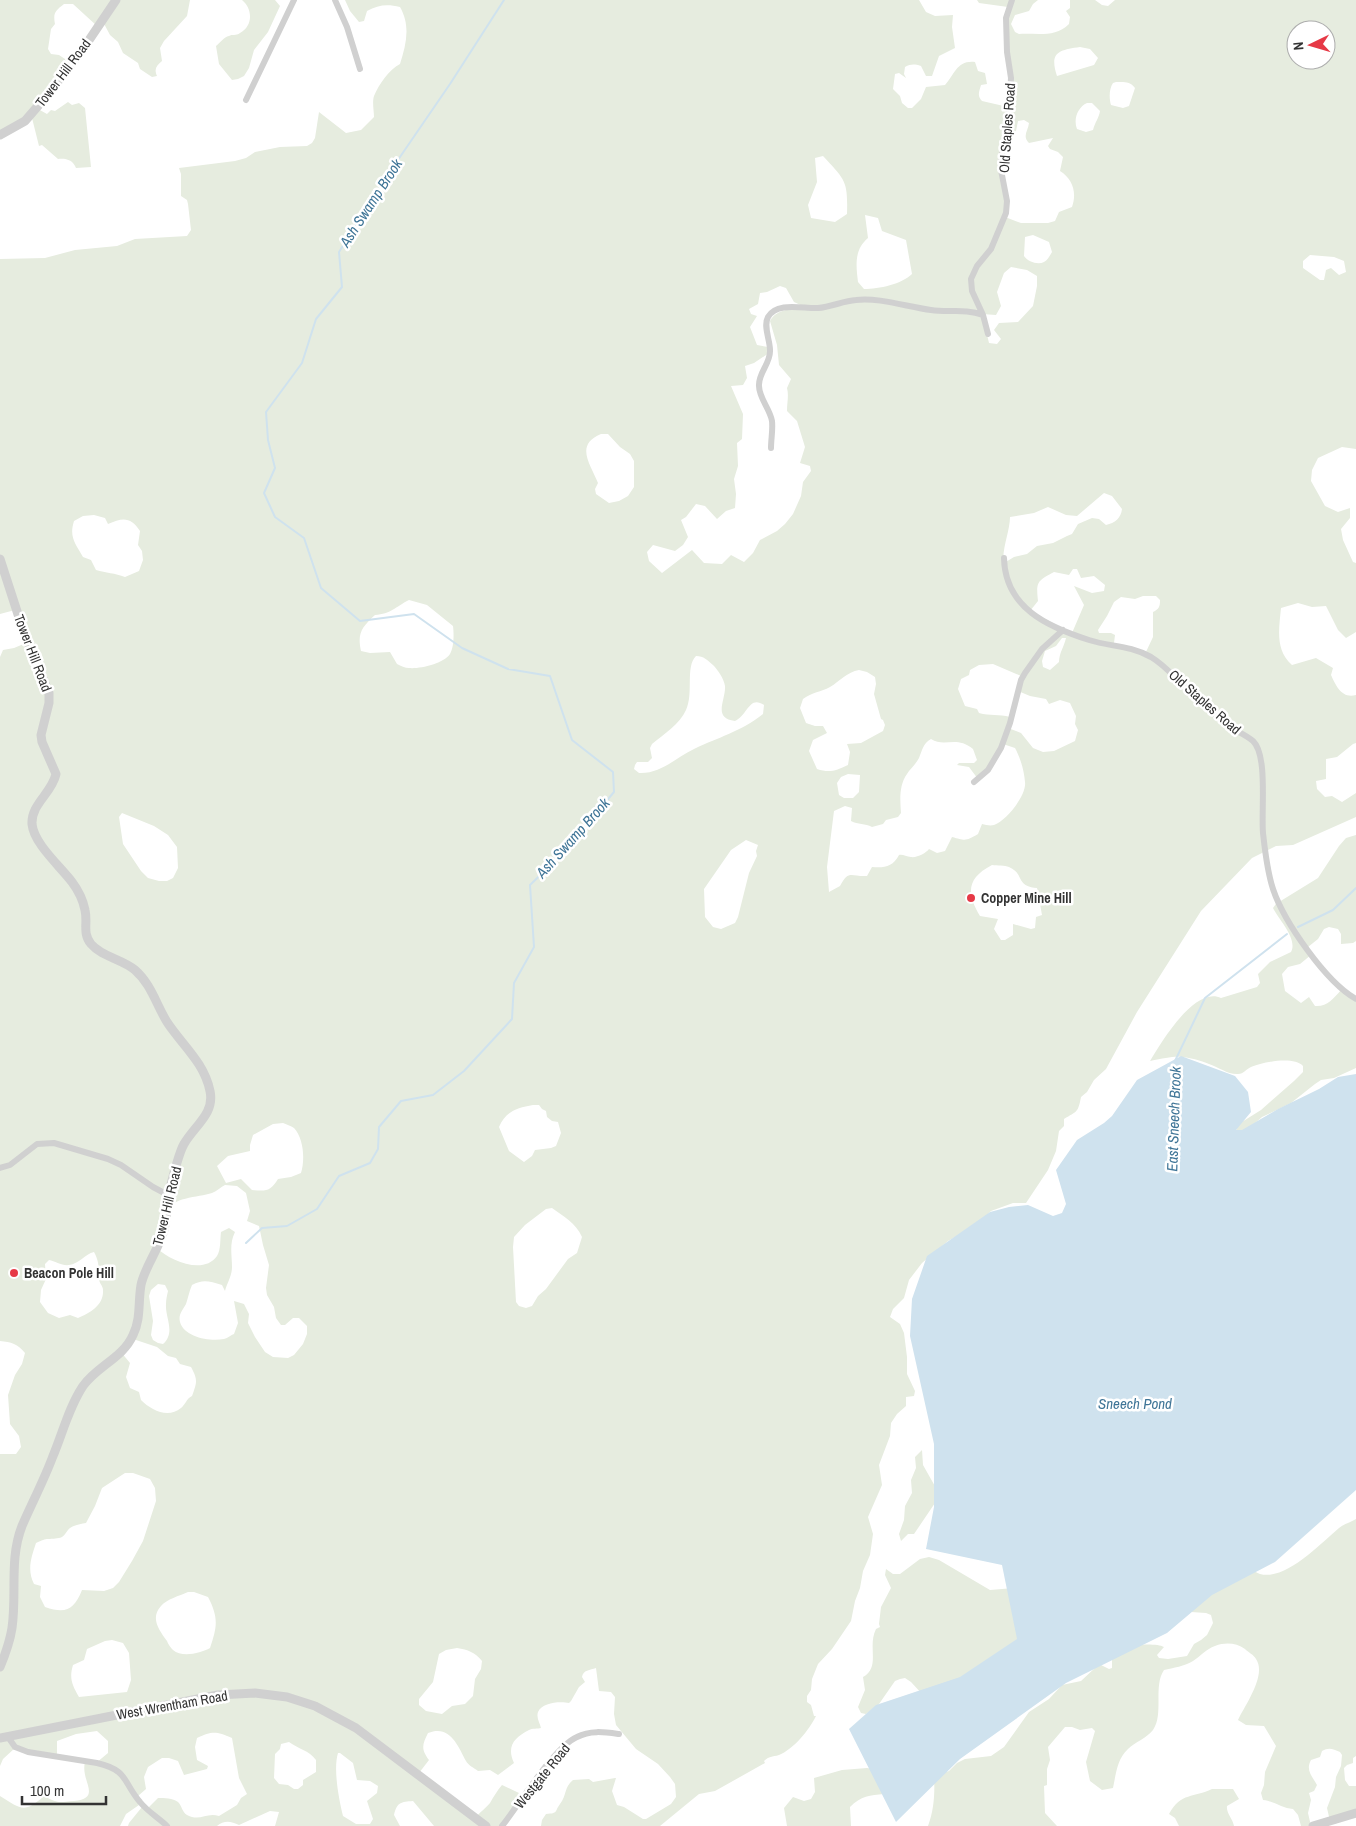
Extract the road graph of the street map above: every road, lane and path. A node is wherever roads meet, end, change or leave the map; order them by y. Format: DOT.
graph roads {
  1 [pos="116,0"];
  2 [pos="294,0"];
  3 [pos="335,0"];
  4 [pos="1012,0"];
  5 [pos="360,69"];
  6 [pos="246,100"];
  7 [pos="0,135"];
  8 [pos="983,316"];
  9 [pos="988,334"];
  10 [pos="771,448"];
  11 [pos="1004,558"];
  12 [pos="0,559"];
  13 [pos="1062,630"];
  14 [pos="974,782"];
  15 [pos="1356,999"];
  16 [pos="0,1168"];
  17 [pos="168,1196"];
  18 [pos="0,1667"];
  19 [pos="618,1734"];
  20 [pos="4,1737"];
  21 [pos="1356,1813"];
  22 [pos="167,1826"];
  23 [pos="486,1826"];
  24 [pos="502,1826"];
  25 [pos="1313,1826"];
  1 -- 7 [label="street, Tower Hill Road"];
  2 -- 6 [label="street"];
  3 -- 5 [label="street"];
  4 -- 8 [label="street, Old Staples Road"];
  8 -- 9 [label="street, Old Staples Road"];
  8 -- 10 [label="street"];
  11 -- 13 [label="street, Old Staples Road"];
  12 -- 17 [label="street, Tower Hill Road"];
  13 -- 14 [label="street"];
  13 -- 15 [label="street, Old Staples Road"];
  16 -- 17 [label="street"];
  17 -- 18 [label="street, Tower Hill Road"];
  19 -- 24 [label="street, Westgate Road"];
  20 -- 22 [label="street"];
  20 -- 23 [label="street, West Wrentham Road"];
  21 -- 25 [label="street"];
}
